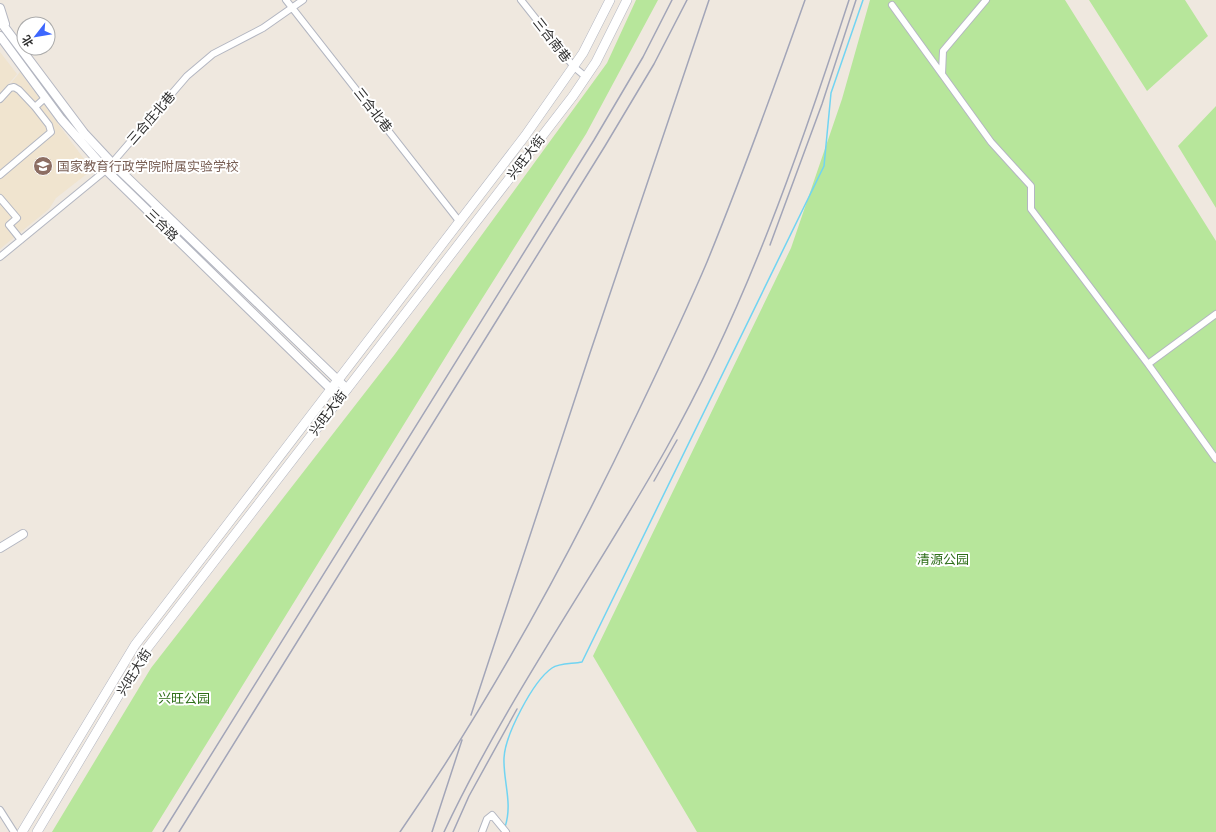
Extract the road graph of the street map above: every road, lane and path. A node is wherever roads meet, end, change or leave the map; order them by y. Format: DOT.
graph roads {
  1 [pos="286,0"];
  2 [pos="303,0"];
  3 [pos="521,0"];
  4 [pos="610,0"];
  5 [pos="627,0"];
  6 [pos="986,0"];
  7 [pos="892,5"];
  8 [pos="0,8"];
  9 [pos="293,9"];
  10 [pos="0,20"];
  11 [pos="8,31"];
  12 [pos="0,36"];
  13 [pos="574,67"];
  14 [pos="942,74"];
  15 [pos="586,77"];
  16 [pos="45,98"];
  17 [pos="0,99"];
  18 [pos="35,107"];
  19 [pos="112,163"];
  20 [pos="106,170"];
  21 [pos="0,175"];
  22 [pos="0,198"];
  23 [pos="459,221"];
  24 [pos="21,240"];
  25 [pos="0,257"];
  26 [pos="1216,314"];
  27 [pos="1148,364"];
  28 [pos="338,380"];
  29 [pos="347,389"];
  30 [pos="330,390"];
  31 [pos="340,398"];
  32 [pos="1216,459"];
  33 [pos="23,534"];
  34 [pos="0,548"];
  35 [pos="0,810"];
  36 [pos="14,832"];
  37 [pos="22,832"];
  38 [pos="37,832"];
  39 [pos="482,832"];
  40 [pos="506,832"];
  1 -- 9 [label="street, 三合北巷"];
  2 -- 9 [label="street, 三合庄北巷"];
  3 -- 13 [label="street, 三合南巷"];
  4 -- 13 [label="main road, 兴旺大街"];
  5 -- 15 [label="main road, 兴旺大街"];
  6 -- 14 [label="street"];
  7 -- 14 [label="street"];
  8 -- 11 [label="street"];
  9 -- 19 [label="street, 三合庄北巷"];
  9 -- 23 [label="street, 三合北巷"];
  10 -- 11 [label="street, 三合路"];
  11 -- 19 [label="street, 三合路"];
  12 -- 16 [label="street, 三合路"];
  13 -- 15 [label="street, 三合南巷"];
  13 -- 23 [label="main road, 兴旺大街"];
  14 -- 27 [label="street"];
  15 -- 29 [label="main road, 兴旺大街"];
  16 -- 18 [label="street"];
  16 -- 20 [label="street, 三合路"];
  17 -- 18 [label="street"];
  18 -- 21 [label="street"];
  19 -- 20 [label="street, 三合庄北巷"];
  19 -- 28 [label="street, 三合路"];
  20 -- 24 [label="street, 三合庄北巷"];
  20 -- 30 [label="street, 三合路"];
  22 -- 24 [label="street"];
  23 -- 28 [label="main road, 兴旺大街"];
  24 -- 25 [label="street, 三合庄北巷"];
  26 -- 27 [label="street"];
  27 -- 32 [label="street"];
  28 -- 29 [label="street, 三合路"];
  28 -- 30 [label="main road, 兴旺大街"];
  29 -- 31 [label="main road, 兴旺大街"];
  30 -- 31 [label="street, 三合路"];
  30 -- 37 [label="main road, 兴旺大街"];
  31 -- 38 [label="main road, 兴旺大街"];
  33 -- 34 [label="street"];
  35 -- 36 [label="street"];
  39 -- 40 [label="street"];
}
